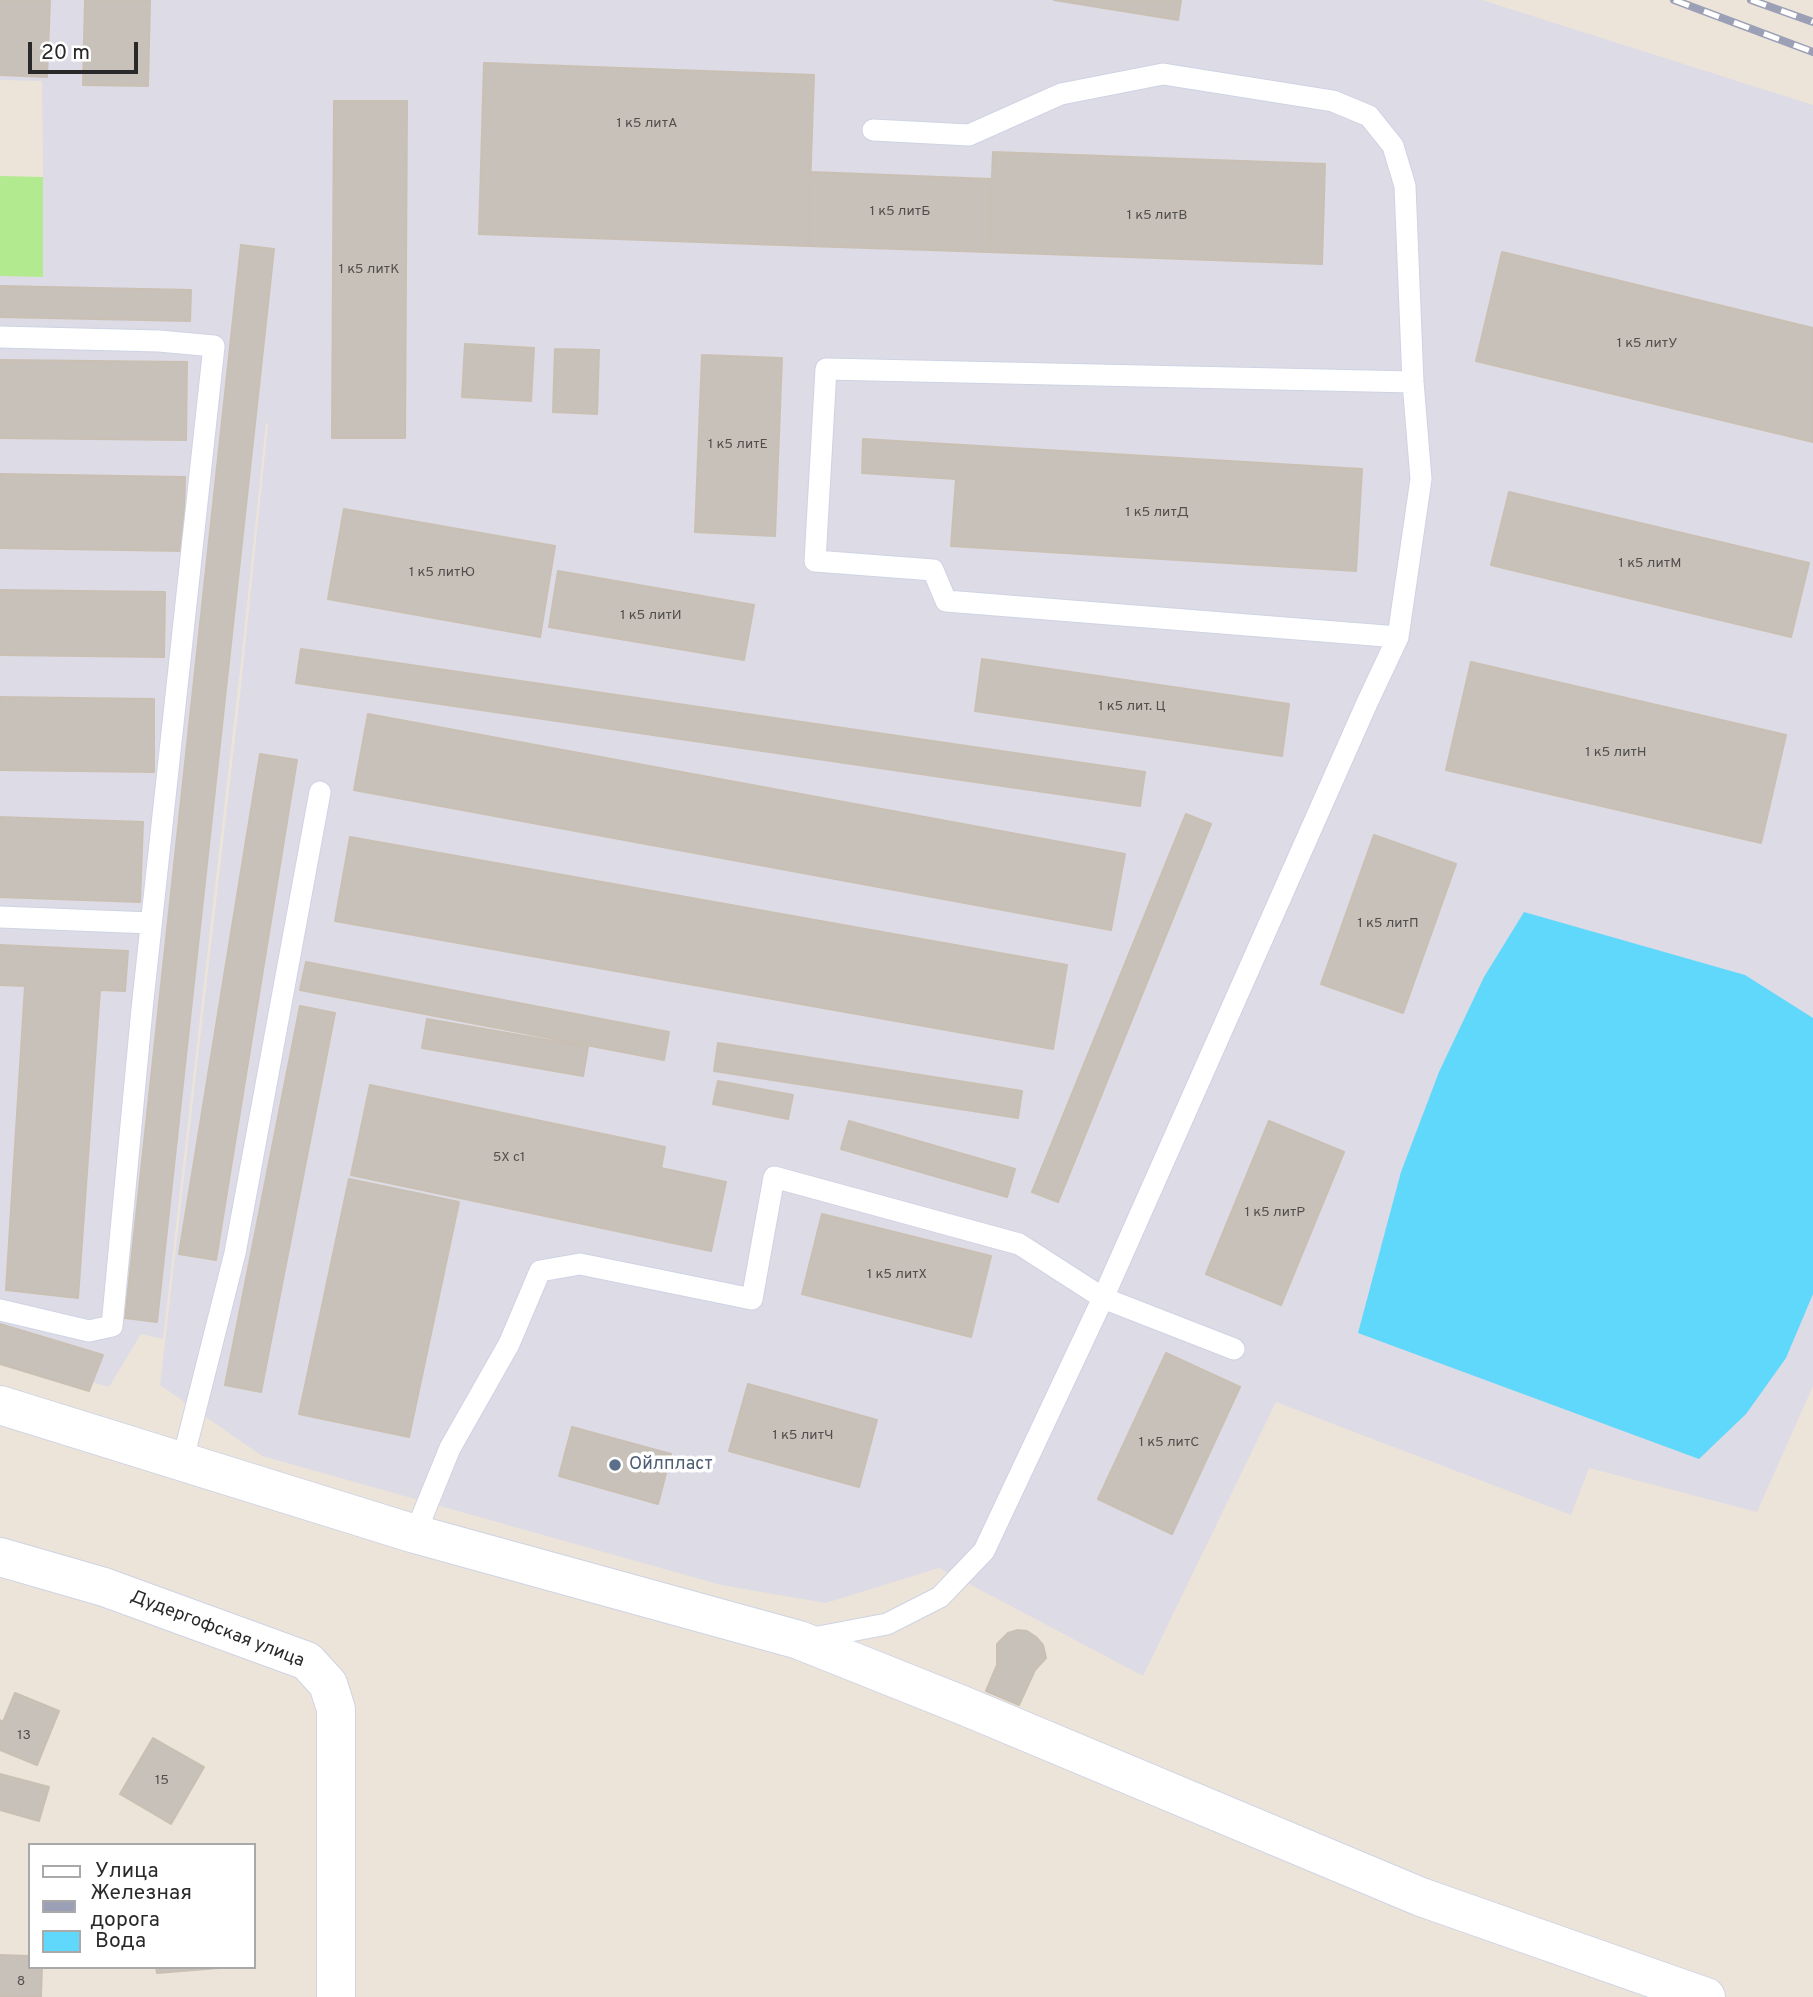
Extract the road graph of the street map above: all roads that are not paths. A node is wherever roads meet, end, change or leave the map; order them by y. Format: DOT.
graph roads {
  1 [pos="873,130"];
  2 [pos="0,337"];
  3 [pos="1413,382"];
  4 [pos="1398,637"];
  5 [pos="320,792"];
  6 [pos="0,917"];
  7 [pos="151,923"];
  8 [pos="1102,1298"];
  9 [pos="0,1310"];
  10 [pos="1234,1349"];
  11 [pos="0,1405"];
  12 [pos="182,1463"];
  13 [pos="415,1534"];
  14 [pos="0,1557"];
  15 [pos="799,1640"];
  16 [pos="336,1997"];
  17 [pos="1706,1997"];
  1 -- 3 [label="lane"];
  2 -- 7 [label="lane"];
  3 -- 4 [label="lane"];
  3 -- 4 [label="lane"];
  4 -- 8 [label="lane"];
  5 -- 12 [label="lane"];
  6 -- 7 [label="lane"];
  7 -- 9 [label="lane"];
  8 -- 10 [label="lane"];
  8 -- 13 [label="lane"];
  8 -- 15 [label="lane"];
  11 -- 12 [label="street"];
  12 -- 13 [label="street"];
  13 -- 15 [label="street"];
  14 -- 16 [label="street, Дудергофская улица"];
  15 -- 17 [label="street"];
}
